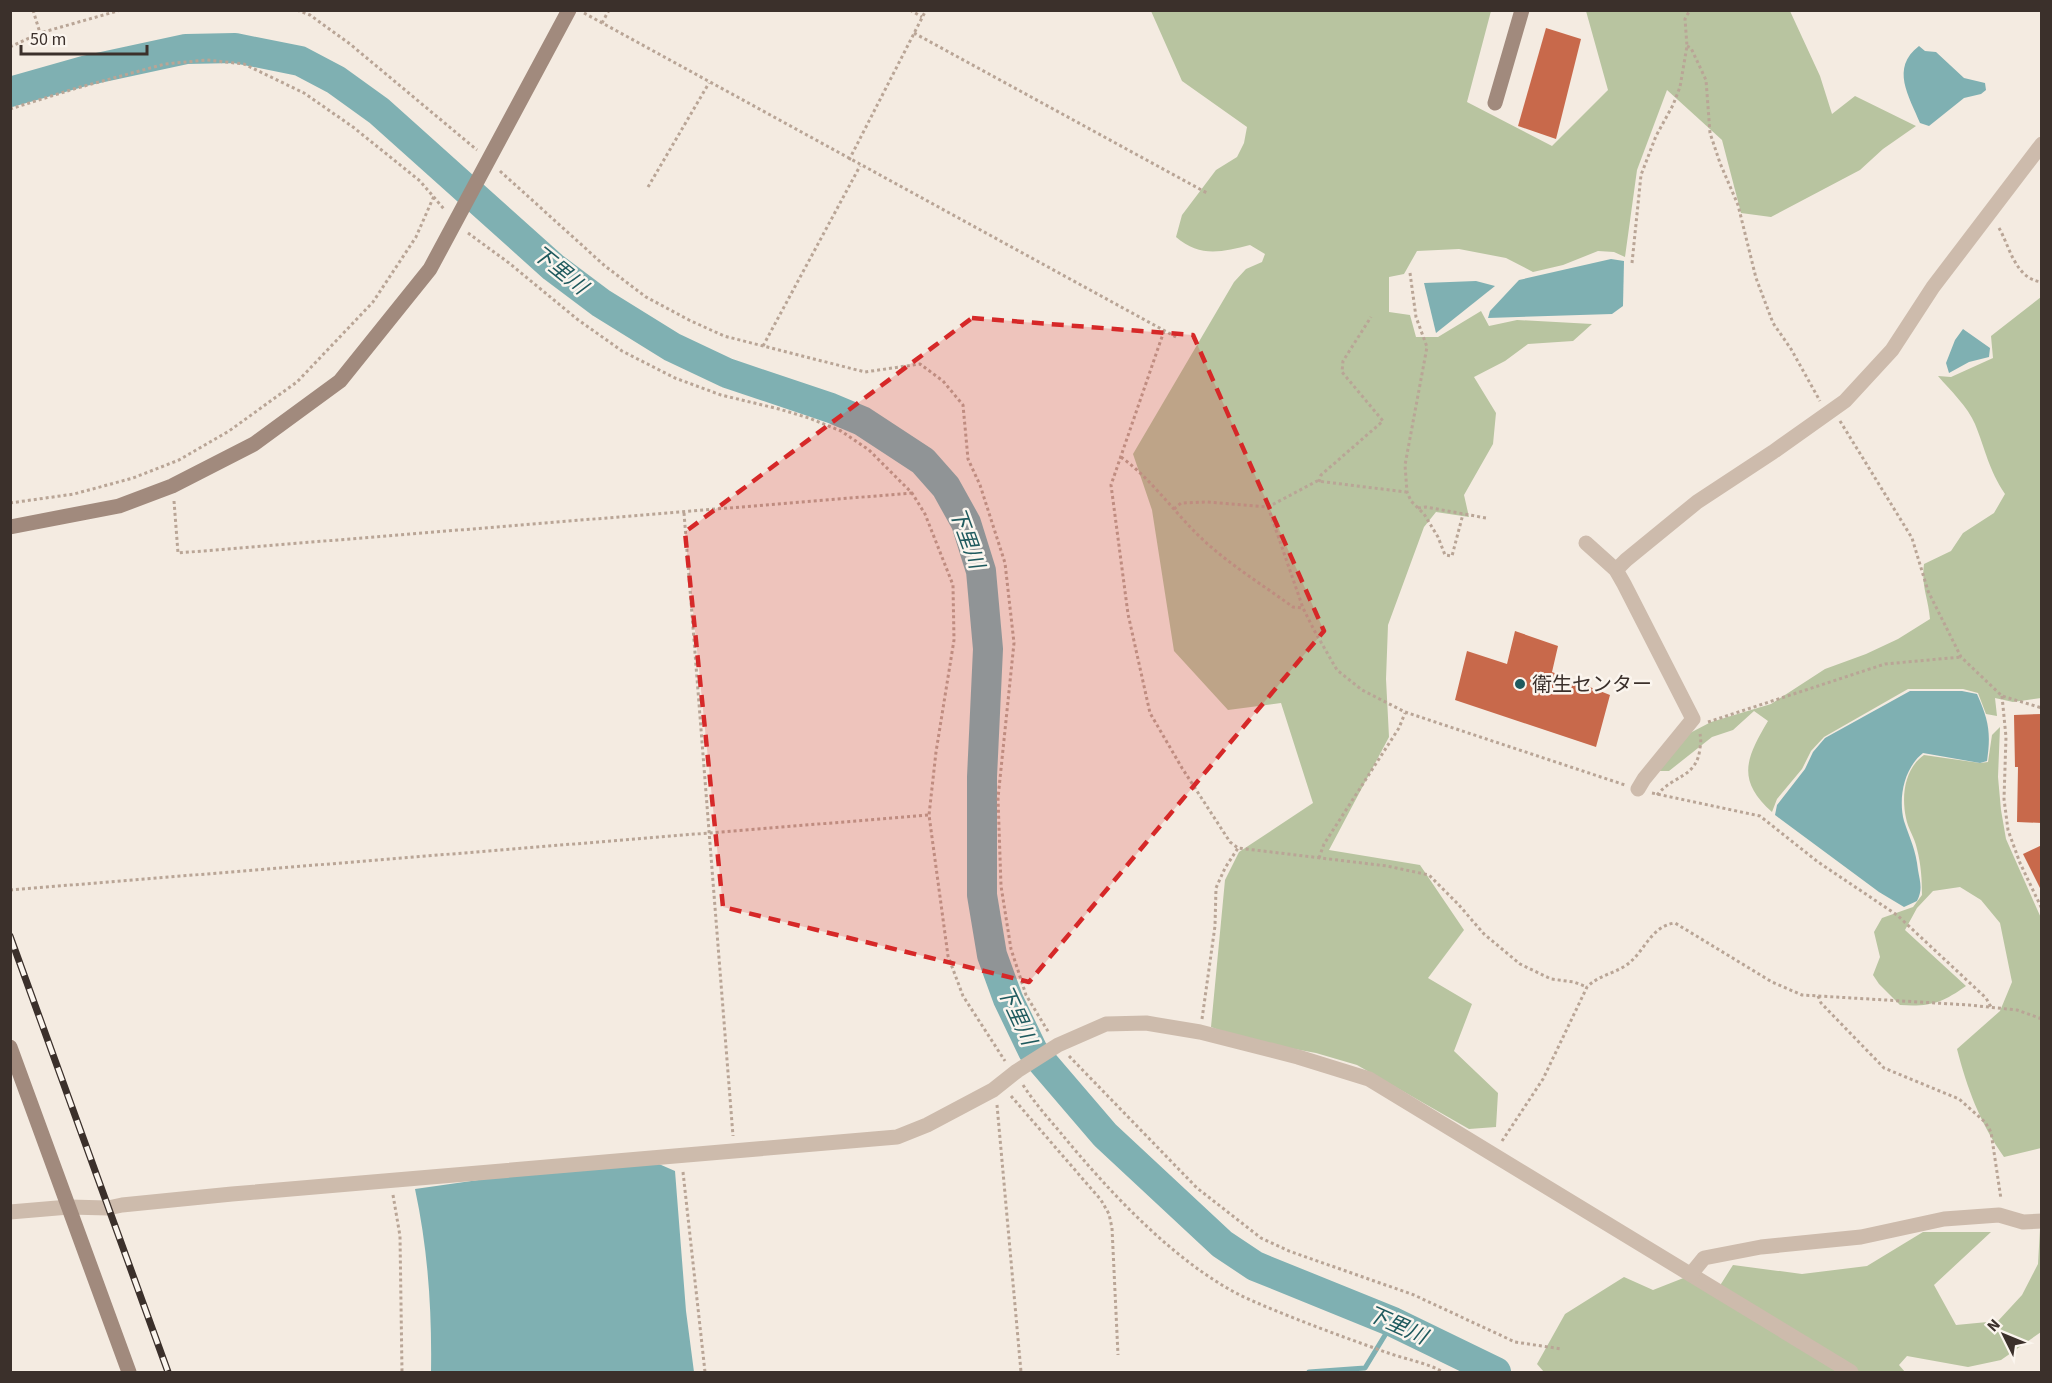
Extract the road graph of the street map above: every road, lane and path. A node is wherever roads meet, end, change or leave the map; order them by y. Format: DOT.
graph roads {
  1 [pos="33,10"];
  2 [pos="121,10"];
  3 [pos="297,10"];
  4 [pos="569,10"];
  5 [pos="579,10"];
  6 [pos="609,10"];
  7 [pos="910,10"];
  8 [pos="926,10"];
  9 [pos="1522,10"];
  10 [pos="1690,10"];
  11 [pos="922,17"];
  12 [pos="602,23"];
  13 [pos="40,33"];
  14 [pos="914,33"];
  15 [pos="1687,46"];
  16 [pos="10,47"];
  17 [pos="710,83"];
  18 [pos="1495,103"];
  19 [pos="10,109"];
  20 [pos="2042,144"];
  21 [pos="849,159"];
  22 [pos="486,163"];
  23 [pos="860,166"];
  24 [pos="648,188"];
  25 [pos="1207,193"];
  26 [pos="434,196"];
  27 [pos="1989,215"];
  28 [pos="457,218"];
  29 [pos="1632,263"];
  30 [pos="1410,273"];
  31 [pos="2042,282"];
  32 [pos="1371,317"];
  33 [pos="1164,331"];
  34 [pos="1176,337"];
  35 [pos="763,346"];
  36 [pos="1830,411"];
  37 [pos="1121,457"];
  38 [pos="1319,482"];
  39 [pos="172,486"];
  40 [pos="1407,492"];
  41 [pos="912,493"];
  42 [pos="10,503"];
  43 [pos="1268,507"];
  44 [pos="1418,508"];
  45 [pos="1174,509"];
  46 [pos="684,513"];
  47 [pos="1463,513"];
  48 [pos="1486,518"];
  49 [pos="10,527"];
  50 [pos="1586,543"];
  51 [pos="1616,570"];
  52 [pos="1304,608"];
  53 [pos="1961,657"];
  54 [pos="2002,696"];
  55 [pos="2042,708"];
  56 [pos="1405,712"];
  57 [pos="1694,723"];
  58 [pos="1638,789"];
  59 [pos="1657,795"];
  60 [pos="928,815"];
  61 [pos="710,832"];
  62 [pos="1238,848"];
  63 [pos="1319,858"];
  64 [pos="10,890"];
  65 [pos="2042,909"];
  66 [pos="1587,987"];
  67 [pos="1818,996"];
  68 [pos="1990,1007"];
  69 [pos="2042,1019"];
  70 [pos="1200,1032"];
  71 [pos="1057,1046"];
  72 [pos="10,1047"];
  73 [pos="1016,1072"];
  74 [pos="996,1087"];
  75 [pos="734,1149"];
  76 [pos="681,1155"];
  77 [pos="1493,1155"];
  78 [pos="390,1181"];
  79 [pos="69,1207"];
  80 [pos="10,1212"];
  81 [pos="2003,1216"];
  82 [pos="2042,1221"];
  83 [pos="1690,1274"];
  84 [pos="1562,1349"];
  85 [pos="1118,1355"];
  86 [pos="129,1372"];
  87 [pos="402,1372"];
  88 [pos="705,1372"];
  89 [pos="1021,1372"];
  90 [pos="1443,1372"];
  91 [pos="1851,1372"];
  1 -- 13 [label="path"];
  2 -- 13 [label="path"];
  3 -- 22 [label="path"];
  4 -- 22 [label="street"];
  5 -- 12 [label="path"];
  6 -- 12 [label="path"];
  7 -- 11 [label="path"];
  8 -- 11 [label="path"];
  9 -- 18 [label="street"];
  10 -- 15 [label="path"];
  11 -- 14 [label="path"];
  12 -- 17 [label="path"];
  13 -- 16 [label="path"];
  14 -- 21 [label="path"];
  14 -- 25 [label="path"];
  15 -- 29 [label="path"];
  15 -- 36 [label="path"];
  17 -- 21 [label="path"];
  17 -- 24 [label="path"];
  19 -- 26 [label="path"];
  20 -- 27 [label="street"];
  21 -- 23 [label="path"];
  22 -- 28 [label="street"];
  22 -- 35 [label="path"];
  23 -- 33 [label="path"];
  23 -- 35 [label="path"];
  26 -- 28 [label="path"];
  26 -- 42 [label="path"];
  27 -- 31 [label="path"];
  27 -- 36 [label="street"];
  28 -- 39 [label="street"];
  28 -- 41 [label="path"];
  30 -- 40 [label="path"];
  32 -- 38 [label="path"];
  33 -- 34 [label="path"];
  33 -- 37 [label="path"];
  35 -- 71 [label="path"];
  36 -- 51 [label="street"];
  36 -- 53 [label="path"];
  37 -- 45 [label="path"];
  37 -- 62 [label="path"];
  38 -- 40 [label="path"];
  38 -- 43 [label="path"];
  39 -- 46 [label="path"];
  39 -- 49 [label="street"];
  40 -- 44 [label="path"];
  41 -- 46 [label="path"];
  41 -- 60 [label="path"];
  43 -- 45 [label="path"];
  43 -- 52 [label="path"];
  44 -- 47 [label="path"];
  44 -- 47 [label="path"];
  45 -- 52 [label="path"];
  46 -- 61 [label="path"];
  47 -- 48 [label="path"];
  50 -- 51 [label="street"];
  51 -- 57 [label="street"];
  52 -- 56 [label="path"];
  53 -- 54 [label="path"];
  53 -- 57 [label="path"];
  54 -- 55 [label="path"];
  54 -- 65 [label="path"];
  56 -- 58 [label="path"];
  56 -- 63 [label="path"];
  57 -- 58 [label="street"];
  57 -- 59 [label="path"];
  58 -- 59 [label="path"];
  59 -- 68 [label="path"];
  60 -- 61 [label="path"];
  60 -- 73 [label="path"];
  61 -- 64 [label="path"];
  61 -- 75 [label="path"];
  62 -- 63 [label="path"];
  62 -- 70 [label="path"];
  63 -- 66 [label="path"];
  66 -- 67 [label="path"];
  66 -- 77 [label="path"];
  67 -- 68 [label="path"];
  67 -- 81 [label="path"];
  68 -- 69 [label="path"];
  70 -- 71 [label="street"];
  70 -- 77 [label="street"];
  71 -- 73 [label="street"];
  71 -- 84 [label="path"];
  72 -- 79 [label="street"];
  73 -- 74 [label="street"];
  73 -- 90 [label="path"];
  74 -- 75 [label="street"];
  74 -- 85 [label="path"];
  74 -- 89 [label="path"];
  75 -- 76 [label="street"];
  76 -- 78 [label="street"];
  76 -- 88 [label="path"];
  77 -- 83 [label="street"];
  78 -- 79 [label="street"];
  78 -- 87 [label="path"];
  79 -- 80 [label="street"];
  79 -- 86 [label="street"];
  81 -- 82 [label="street"];
  81 -- 83 [label="street"];
  83 -- 91 [label="street"];
}
